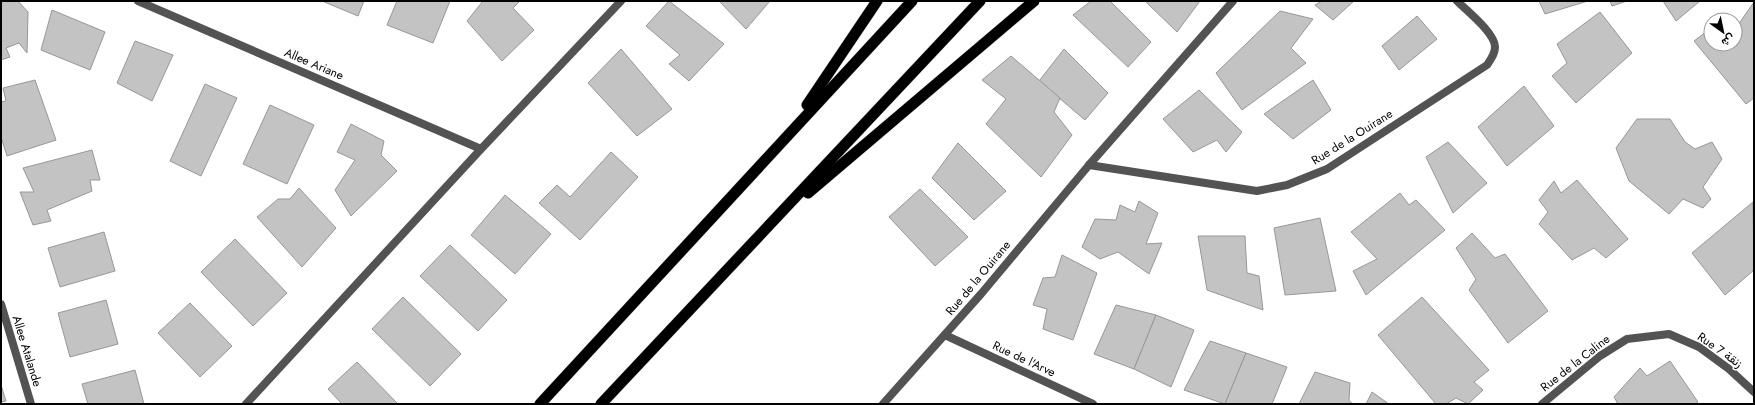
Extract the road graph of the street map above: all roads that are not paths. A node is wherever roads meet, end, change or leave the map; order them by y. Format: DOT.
graph roads {
  1 [pos="138,1"];
  2 [pos="621,1"];
  3 [pos="877,1"];
  4 [pos="912,1"];
  5 [pos="980,1"];
  6 [pos="1034,1"];
  7 [pos="1233,1"];
  8 [pos="1457,1"];
  9 [pos="788,134"];
  10 [pos="481,149"];
  11 [pos="1089,165"];
  12 [pos="764,229"];
  13 [pos="1,304"];
  14 [pos="1669,334"];
  15 [pos="945,335"];
  16 [pos="1754,392"];
  17 [pos="31,404"];
  18 [pos="246,404"];
  19 [pos="540,404"];
  20 [pos="601,404"];
  21 [pos="883,404"];
  22 [pos="1092,404"];
  23 [pos="1542,404"];
  1 -- 10 [label="street, Allee Ariane"];
  2 -- 10 [label="street"];
  3 -- 9 [label="highway"];
  4 -- 9 [label="highway"];
  5 -- 12 [label="highway"];
  6 -- 12 [label="highway"];
  7 -- 11 [label="street, Rue de la Ouirane"];
  8 -- 11 [label="street, Rue de la Ouirane"];
  9 -- 19 [label="highway"];
  10 -- 18 [label="street"];
  11 -- 15 [label="street, Rue de la Ouirane"];
  12 -- 20 [label="highway"];
  13 -- 17 [label="street, Allee Atalande"];
  14 -- 16 [label="street, Rue 7 زنقة"];
  14 -- 23 [label="street, Rue de la Caline"];
  15 -- 21 [label="street, Rue de la Ouirane"];
  15 -- 22 [label="street, Rue de l'Arve"];
}
